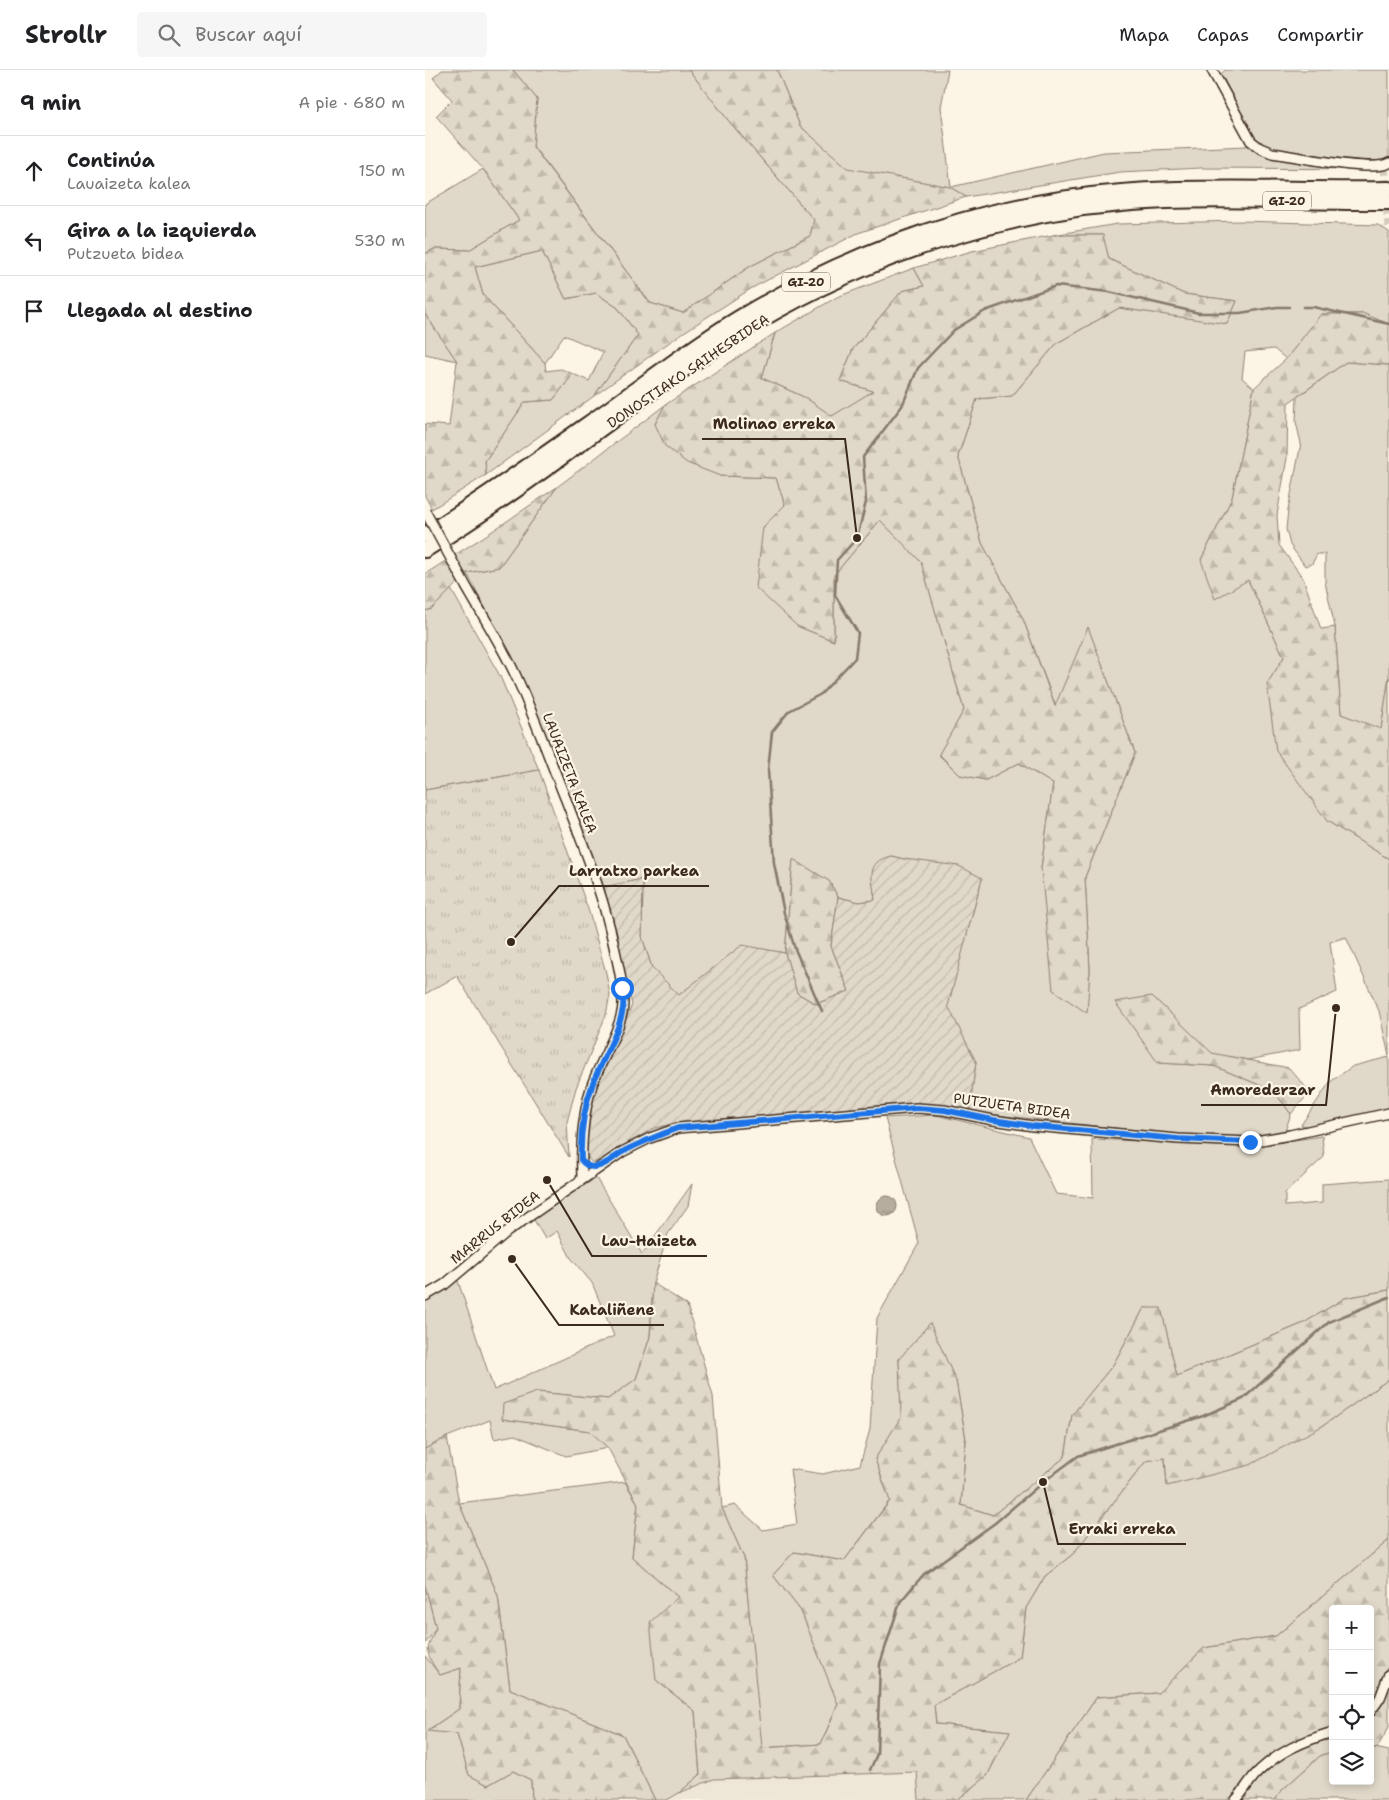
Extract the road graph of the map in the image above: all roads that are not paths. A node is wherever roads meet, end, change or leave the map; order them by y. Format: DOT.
graph roads {
  1 [pos="1212,70"];
  2 [pos="1389,163"];
  3 [pos="1389,189"];
  4 [pos="1389,202"];
  5 [pos="425,511"];
  6 [pos="425,535"];
  7 [pos="425,550"];
  8 [pos="1389,1113"];
  9 [pos="581,1160"];
  10 [pos="603,1165"];
  11 [pos="582,1179"];
  12 [pos="425,1296"];
  13 [pos="1389,1674"];
  14 [pos="1374,1706"];
  15 [pos="1329,1733"];
  16 [pos="1236,1800"];
  1 -- 2 [label="street"];
  3 -- 6 [label="highway, DONOSTIAKO SAIHESBIDEA / GI-20"];
  4 -- 7 [label="highway, DONOSTIAKO SAIHESBIDEA / GI-20"];
  5 -- 9 [label="street, LAUAIZETA KALEA, bridge"];
  8 -- 10 [label="street, PUTZUETA BIDEA"];
  9 -- 10 [label="street"];
  9 -- 11 [label="street, LAUAIZETA KALEA"];
  10 -- 11 [label="street, PUTZUETA BIDEA"];
  11 -- 12 [label="street, MARRUS BIDEA"];
  13 -- 14 [label="street"];
  15 -- 16 [label="street"];
}
